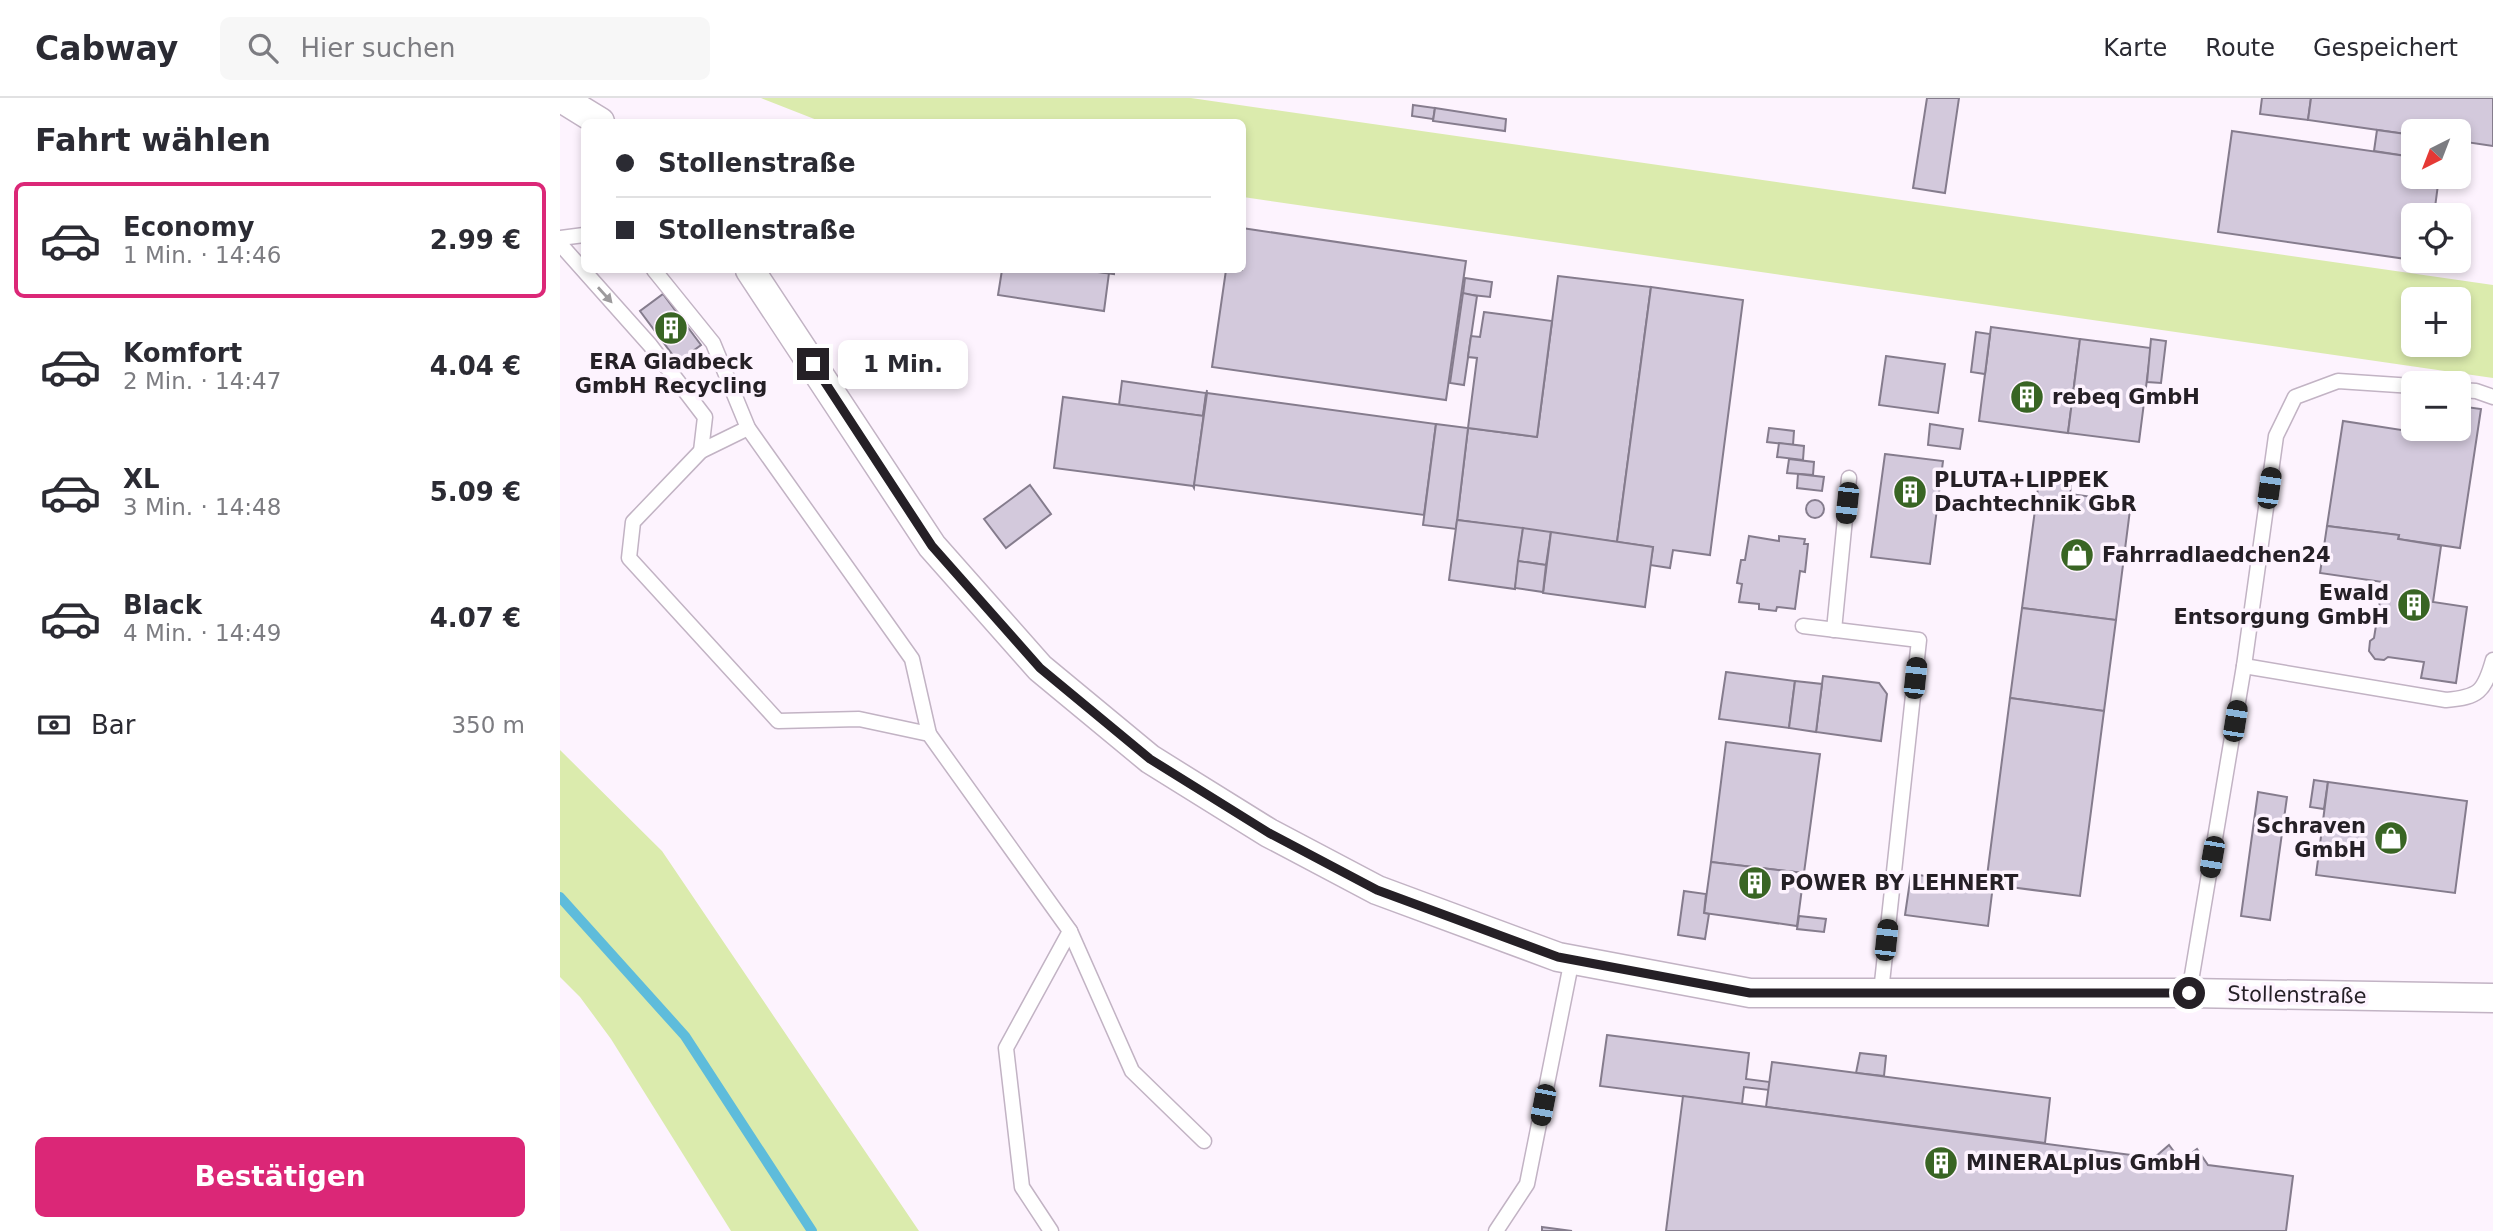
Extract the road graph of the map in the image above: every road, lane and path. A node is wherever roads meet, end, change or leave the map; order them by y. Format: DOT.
graph roads {
  1 [pos="561,98"];
  2 [pos="595,119"];
  3 [pos="581,236"];
  4 [pos="560,241"];
  5 [pos="581,265"];
  6 [pos="588,273"];
  7 [pos="656,273"];
  8 [pos="752,273"];
  9 [pos="2401,385"];
  10 [pos="2471,391"];
  11 [pos="2493,397"];
  12 [pos="748,428"];
  13 [pos="701,451"];
  14 [pos="1849,478"];
  15 [pos="1803,626"];
  16 [pos="1834,630"];
  17 [pos="2493,660"];
  18 [pos="2244,666"];
  19 [pos="929,734"];
  20 [pos="1070,931"];
  21 [pos="1572,959"];
  22 [pos="1881,992"];
  23 [pos="2189,993"];
  24 [pos="2493,998"];
  25 [pos="1205,1141"];
  26 [pos="1051,1231"];
  27 [pos="1496,1231"];
  1 -- 2 [label="street"];
  3 -- 4 [label="lane"];
  4 -- 5 [label="lane, one-way"];
  6 -- 13 [label="lane, one-way"];
  7 -- 12 [label="lane"];
  8 -- 21 [label="street, Stollenstraße"];
  9 -- 18 [label="lane"];
  10 -- 11 [label="lane"];
  12 -- 13 [label="lane"];
  12 -- 19 [label="lane"];
  13 -- 19 [label="lane"];
  14 -- 16 [label="lane"];
  15 -- 16 [label="lane"];
  16 -- 22 [label="lane"];
  17 -- 18 [label="lane"];
  18 -- 23 [label="lane"];
  19 -- 20 [label="lane"];
  20 -- 25 [label="lane"];
  20 -- 26 [label="lane"];
  21 -- 22 [label="street, Stollenstraße"];
  21 -- 27 [label="lane"];
  22 -- 23 [label="street, Stollenstraße"];
  23 -- 24 [label="street, Stollenstraße"];
}
